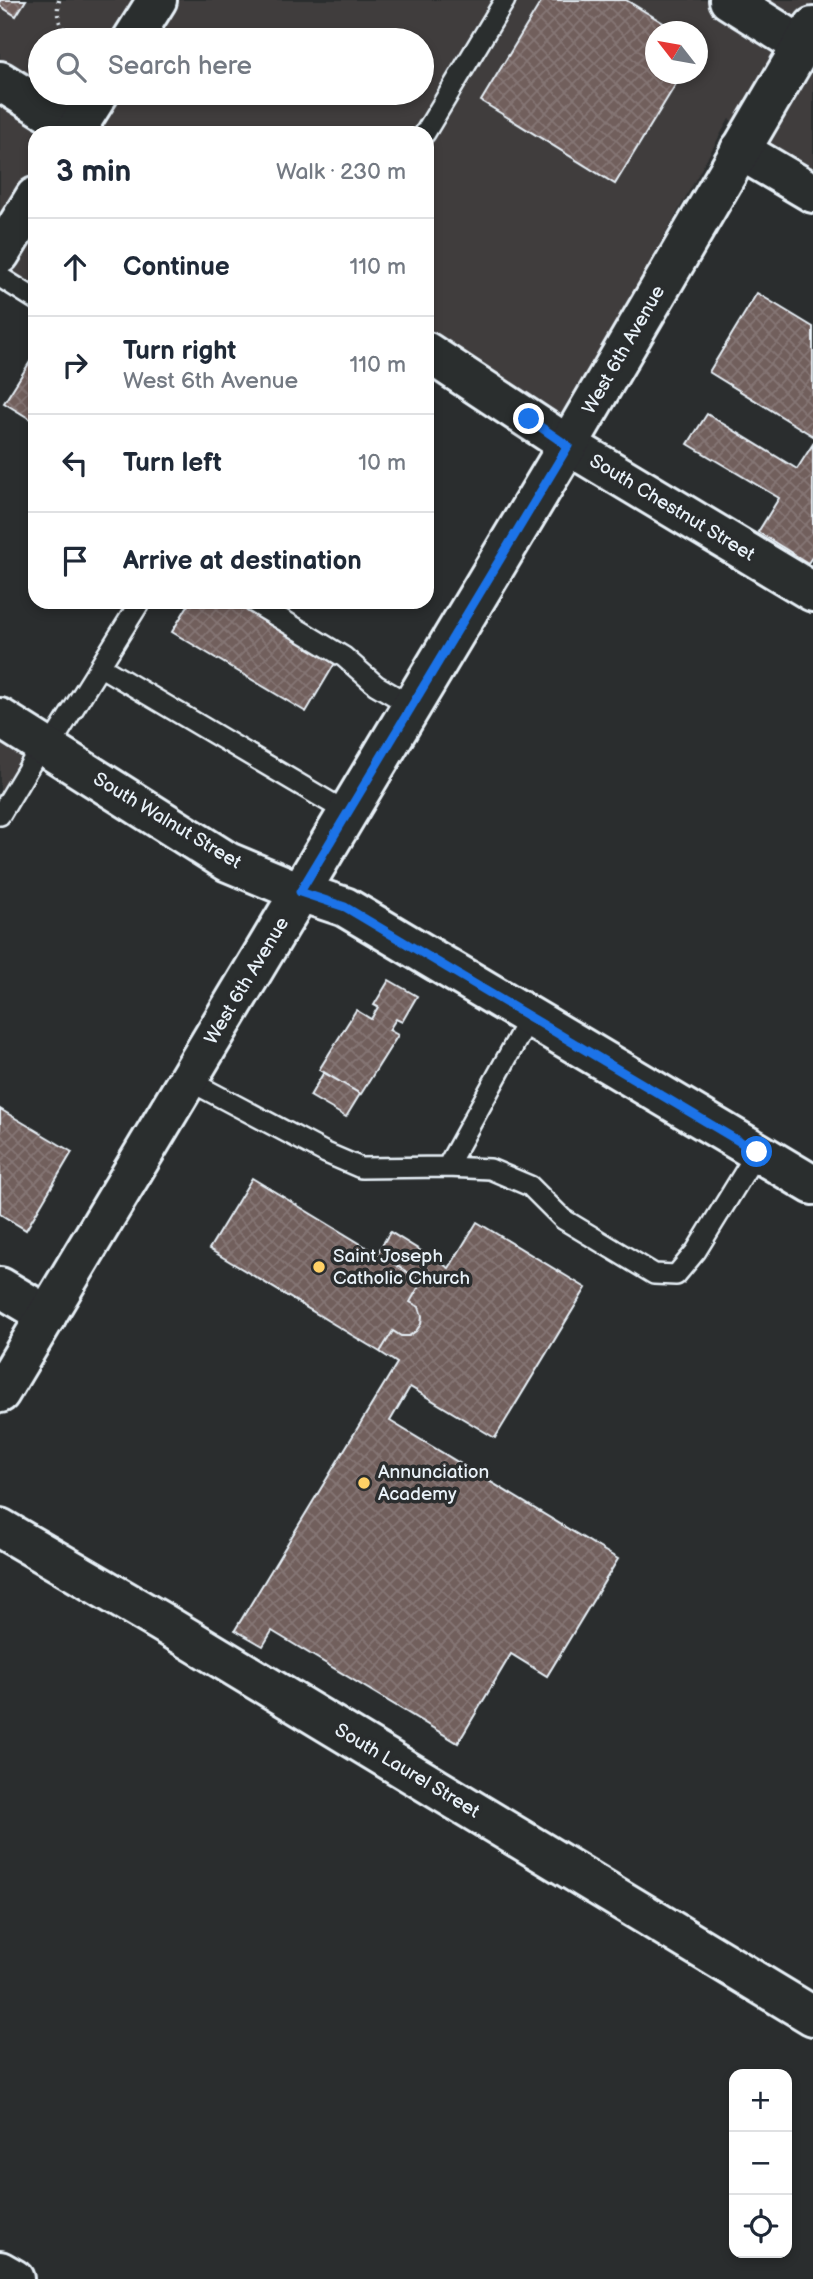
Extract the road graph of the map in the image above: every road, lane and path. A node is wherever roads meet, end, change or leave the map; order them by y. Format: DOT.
graph roads {
  1 [pos="59,0"];
  2 [pos="157,0"];
  3 [pos="505,0"];
  4 [pos="729,0"];
  5 [pos="61,28"];
  6 [pos="140,28"];
  7 [pos="808,36"];
  8 [pos="0,81"];
  9 [pos="28,99"];
  10 [pos="37,105"];
  11 [pos="93,105"];
  12 [pos="69,126"];
  13 [pos="81,126"];
  14 [pos="429,126"];
  15 [pos="740,150"];
  16 [pos="813,193"];
  17 [pos="28,208"];
  18 [pos="0,254"];
  19 [pos="0,277"];
  20 [pos="28,295"];
  21 [pos="434,357"];
  22 [pos="568,446"];
  23 [pos="813,592"];
  24 [pos="136,609"];
  25 [pos="265,609"];
  26 [pos="101,667"];
  27 [pos="412,706"];
  28 [pos="0,718"];
  29 [pos="46,746"];
  30 [pos="348,813"];
  31 [pos="0,815"];
  32 [pos="300,892"];
  33 [pos="530,1017"];
  34 [pos="188,1080"];
  35 [pos="757,1152"];
  36 [pos="447,1167"];
  37 [pos="813,1185"];
  38 [pos="0,1287"];
  39 [pos="47,1315"];
  40 [pos="0,1393"];
  41 [pos="0,1528"];
  42 [pos="813,2017"];
  43 [pos="0,2271"];
  44 [pos="14,2279"];
  1 -- 5 [label="path"];
  2 -- 6 [label="street"];
  3 -- 14 [label="lane"];
  4 -- 7 [label="street"];
  7 -- 15 [label="street, West 6th Avenue"];
  8 -- 9 [label="street"];
  10 -- 12 [label="street"];
  11 -- 13 [label="street"];
  15 -- 16 [label="street"];
  15 -- 22 [label="street, West 6th Avenue"];
  17 -- 18 [label="street"];
  19 -- 20 [label="lane"];
  21 -- 22 [label="street, South Chestnut Street"];
  22 -- 23 [label="street, South Chestnut Street"];
  22 -- 27 [label="street, West 6th Avenue"];
  24 -- 26 [label="lane"];
  25 -- 27 [label="lane"];
  26 -- 29 [label="lane"];
  26 -- 30 [label="lane"];
  27 -- 30 [label="street, West 6th Avenue"];
  28 -- 29 [label="street, South Walnut Street"];
  29 -- 31 [label="lane"];
  29 -- 32 [label="street, South Walnut Street"];
  30 -- 32 [label="street, West 6th Avenue"];
  32 -- 33 [label="street, South Walnut Street"];
  32 -- 34 [label="street, West 6th Avenue"];
  33 -- 35 [label="street, South Walnut Street"];
  33 -- 36 [label="lane"];
  34 -- 36 [label="lane"];
  34 -- 39 [label="street, West 6th Avenue"];
  35 -- 36 [label="lane"];
  35 -- 37 [label="street, South Walnut Street"];
  38 -- 39 [label="street"];
  39 -- 40 [label="street, West 6th Avenue"];
  41 -- 42 [label="street, South Laurel Street"];
  43 -- 44 [label="street"];
}
